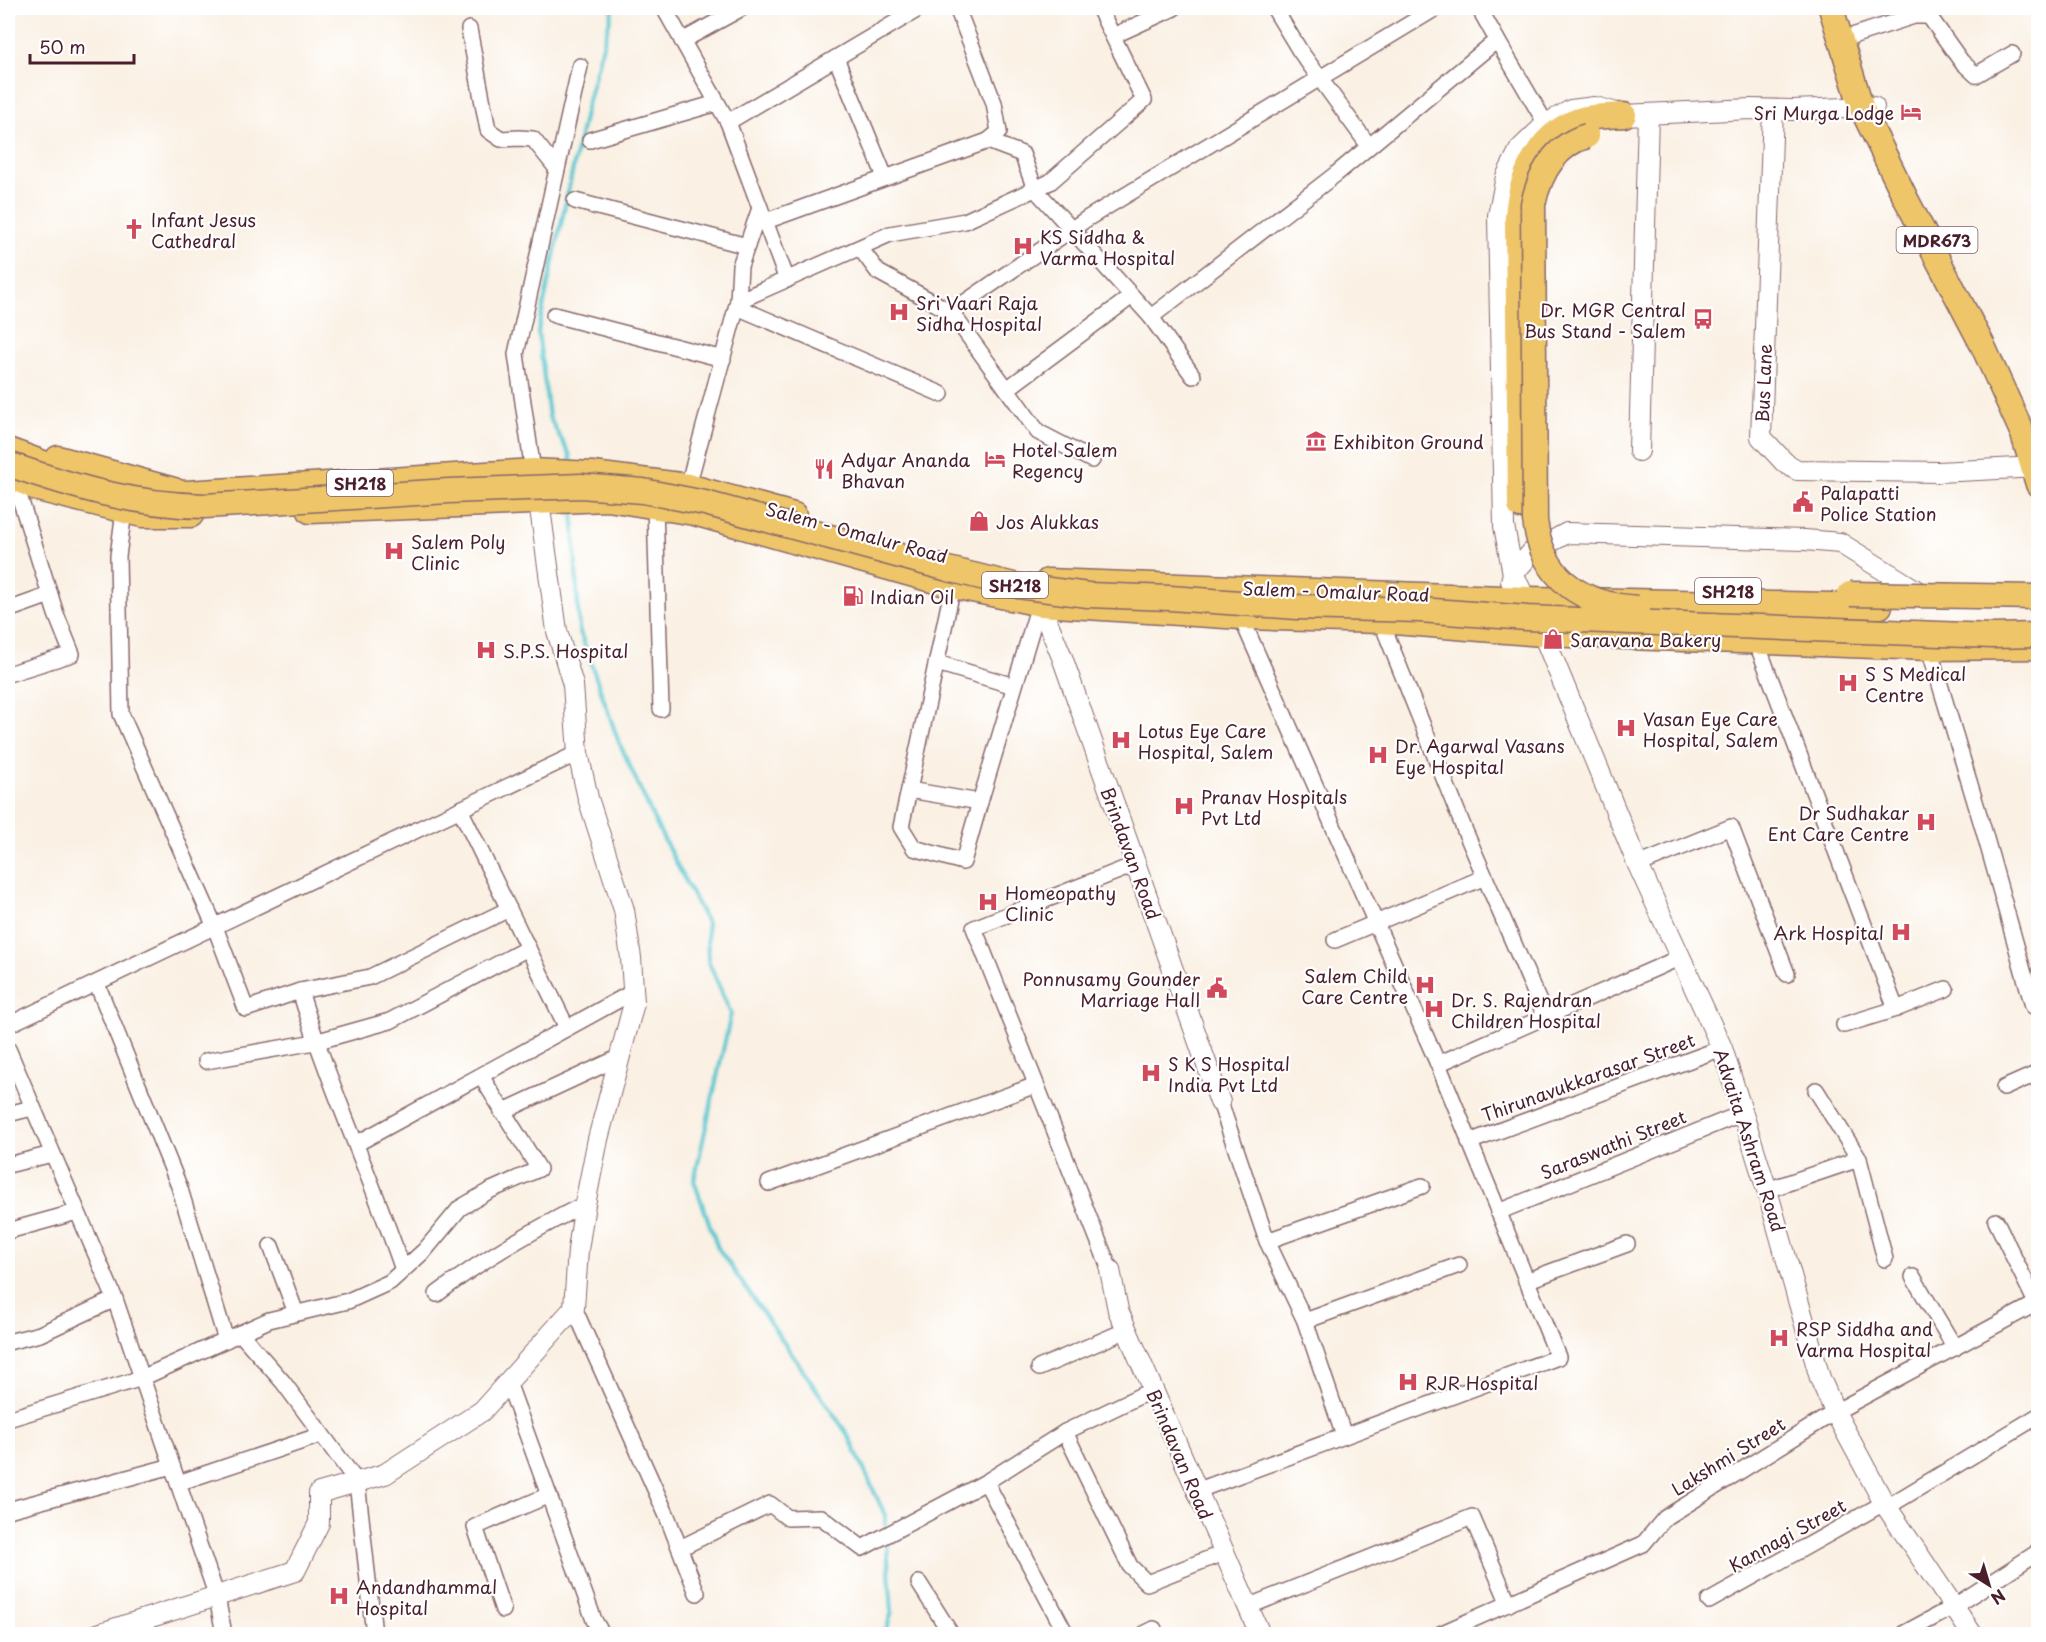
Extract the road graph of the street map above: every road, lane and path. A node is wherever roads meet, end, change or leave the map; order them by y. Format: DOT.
graph roads {
  1 [pos="664,8"];
  2 [pos="742,8"];
  3 [pos="920,8"];
  4 [pos="957,8"];
  5 [pos="1099,8"];
  6 [pos="1174,8"];
  7 [pos="1274,8"];
  8 [pos="1436,8"];
  9 [pos="1479,8"];
  10 [pos="1831,8"];
  11 [pos="1839,8"];
  12 [pos="470,29"];
  13 [pos="1113,36"];
  14 [pos="1848,37"];
  15 [pos="1497,40"];
  16 [pos="682,41"];
  17 [pos="2012,54"];
  18 [pos="836,58"];
  19 [pos="580,66"];
  20 [pos="1320,78"];
  21 [pos="717,104"];
  22 [pos="1868,108"];
  23 [pos="1773,110"];
  24 [pos="1648,114"];
  25 [pos="1624,116"];
  26 [pos="728,122"];
  27 [pos="1546,124"];
  28 [pos="1587,127"];
  29 [pos="590,140"];
  30 [pos="988,141"];
  31 [pos="1369,146"];
  32 [pos="557,169"];
  33 [pos="885,177"];
  34 [pos="1035,189"];
  35 [pos="575,201"];
  36 [pos="763,215"];
  37 [pos="1071,229"];
  38 [pos="747,246"];
  39 [pos="860,248"];
  40 [pos="787,280"];
  41 [pos="1131,296"];
  42 [pos="737,304"];
  43 [pos="951,312"];
  44 [pos="554,315"];
  45 [pos="1151,317"];
  46 [pos="723,359"];
  47 [pos="1193,376"];
  48 [pos="1007,389"];
  49 [pos="940,394"];
  50 [pos="2034,433"];
  51 [pos="8,440"];
  52 [pos="8,450"];
  53 [pos="1639,451"];
  54 [pos="1092,460"];
  55 [pos="534,471"];
  56 [pos="9,472"];
  57 [pos="2037,473"];
  58 [pos="688,486"];
  59 [pos="186,493"];
  60 [pos="539,501"];
  61 [pos="655,506"];
  62 [pos="124,511"];
  63 [pos="1513,574"];
  64 [pos="953,586"];
  65 [pos="1043,593"];
  66 [pos="50,595"];
  67 [pos="2038,597"];
  68 [pos="1519,598"];
  69 [pos="1942,606"];
  70 [pos="2038,609"];
  71 [pos="8,610"];
  72 [pos="1241,617"];
  73 [pos="1382,621"];
  74 [pos="1618,621"];
  75 [pos="2038,621"];
  76 [pos="1543,634"];
  77 [pos="2038,635"];
  78 [pos="1756,641"];
  79 [pos="2038,646"];
  80 [pos="1929,648"];
  81 [pos="937,663"];
  82 [pos="8,674"];
  83 [pos="1014,686"];
  84 [pos="661,709"];
  85 [pos="578,753"];
  86 [pos="909,790"];
  87 [pos="980,802"];
  88 [pos="460,809"];
  89 [pos="1134,865"];
  90 [pos="1638,865"];
  91 [pos="1485,877"];
  92 [pos="509,909"];
  93 [pos="1375,923"];
  94 [pos="215,927"];
  95 [pos="1335,940"];
  96 [pos="528,948"];
  97 [pos="1679,958"];
  98 [pos="1787,974"];
  99 [pos="97,984"];
  100 [pos="1946,989"];
  101 [pos="300,991"];
  102 [pos="633,992"];
  103 [pos="2033,1006"];
  104 [pos="1896,1009"];
  105 [pos="1546,1018"];
  106 [pos="8,1025"];
  107 [pos="1844,1025"];
  108 [pos="567,1028"];
  109 [pos="315,1042"];
  110 [pos="1722,1048"];
  111 [pos="8,1049"];
  112 [pos="618,1058"];
  113 [pos="206,1062"];
  114 [pos="1438,1064"];
  115 [pos="2038,1073"];
  116 [pos="481,1076"];
  117 [pos="1036,1085"];
  118 [pos="2004,1088"];
  119 [pos="1816,1090"];
  120 [pos="1220,1102"];
  121 [pos="32,1108"];
  122 [pos="502,1112"];
  123 [pos="1743,1113"];
  124 [pos="8,1114"];
  125 [pos="1469,1142"];
  126 [pos="356,1144"];
  127 [pos="52,1154"];
  128 [pos="1859,1159"];
  129 [pos="8,1165"];
  130 [pos="769,1183"];
  131 [pos="1422,1186"];
  132 [pos="1767,1190"];
  133 [pos="585,1204"];
  134 [pos="77,1212"];
  135 [pos="1498,1212"];
  136 [pos="1996,1221"];
  137 [pos="8,1231"];
  138 [pos="1268,1241"];
  139 [pos="1627,1244"];
  140 [pos="271,1246"];
  141 [pos="1885,1259"];
  142 [pos="1459,1265"];
  143 [pos="403,1270"];
  144 [pos="1110,1270"];
  145 [pos="1913,1277"];
  146 [pos="1526,1281"];
  147 [pos="437,1294"];
  148 [pos="115,1299"];
  149 [pos="2038,1305"];
  150 [pos="574,1308"];
  151 [pos="296,1313"];
  152 [pos="1305,1321"];
  153 [pos="1127,1330"];
  154 [pos="240,1333"];
  155 [pos="226,1340"];
  156 [pos="8,1342"];
  157 [pos="1955,1348"];
  158 [pos="1039,1368"];
  159 [pos="142,1378"];
  160 [pos="508,1382"];
  161 [pos="1152,1390"];
  162 [pos="1835,1412"];
  163 [pos="2038,1416"];
  164 [pos="8,1419"];
  165 [pos="1065,1432"];
  166 [pos="321,1435"];
  167 [pos="1344,1436"];
  168 [pos="172,1466"];
  169 [pos="357,1482"];
  170 [pos="986,1482"];
  171 [pos="178,1483"];
  172 [pos="1196,1491"];
  173 [pos="549,1495"];
  174 [pos="1886,1505"];
  175 [pos="8,1510"];
  176 [pos="680,1548"];
  177 [pos="2038,1552"];
  178 [pos="1223,1553"];
  179 [pos="919,1583"];
  180 [pos="697,1593"];
  181 [pos="217,1598"];
  182 [pos="1709,1601"];
  183 [pos="1509,1604"];
  184 [pos="1953,1606"];
  185 [pos="1247,1607"];
  186 [pos="503,1610"];
  187 [pos="1475,1627"];
  188 [pos="100,1634"];
  189 [pos="224,1635"];
  190 [pos="374,1635"];
  191 [pos="603,1635"];
  192 [pos="951,1635"];
  193 [pos="1066,1635"];
  194 [pos="1260,1635"];
  195 [pos="1440,1635"];
  196 [pos="1903,1635"];
  197 [pos="1971,1635"];
  1 -- 16 [label="street"];
  2 -- 16 [label="street"];
  3 -- 18 [label="street"];
  4 -- 30 [label="street"];
  5 -- 13 [label="street"];
  6 -- 13 [label="street"];
  7 -- 20 [label="street"];
  8 -- 20 [label="street"];
  9 -- 15 [label="street"];
  10 -- 22 [label="main road"];
  11 -- 14 [label="main road"];
  12 -- 32 [label="street"];
  13 -- 34 [label="street"];
  14 -- 17 [label="street"];
  14 -- 22 [label="main road, MDR673"];
  15 -- 27 [label="street"];
  15 -- 31 [label="street"];
  16 -- 21 [label="street"];
  18 -- 26 [label="street"];
  18 -- 33 [label="street"];
  19 -- 32 [label="street"];
  20 -- 31 [label="street"];
  20 -- 37 [label="street"];
  21 -- 26 [label="street"];
  21 -- 29 [label="street"];
  22 -- 23 [label="street"];
  22 -- 50 [label="main road, MDR673"];
  23 -- 24 [label="street"];
  23 -- 57 [label="street, Bus Lane"];
  24 -- 25 [label="street"];
  24 -- 53 [label="street"];
  25 -- 27 [label="street"];
  25 -- 28 [label="main road"];
  26 -- 36 [label="street"];
  27 -- 63 [label="street"];
  28 -- 74 [label="main road, bridge"];
  28 -- 75 [label="main road, bridge"];
  30 -- 33 [label="street"];
  30 -- 34 [label="street"];
  31 -- 45 [label="street"];
  32 -- 55 [label="street"];
  33 -- 36 [label="street"];
  34 -- 37 [label="street"];
  34 -- 39 [label="street"];
  35 -- 38 [label="street"];
  36 -- 38 [label="street"];
  36 -- 40 [label="street"];
  37 -- 41 [label="street"];
  37 -- 43 [label="street"];
  38 -- 42 [label="street"];
  39 -- 40 [label="street"];
  39 -- 43 [label="street"];
  40 -- 42 [label="street"];
  41 -- 45 [label="street"];
  41 -- 48 [label="street"];
  42 -- 46 [label="street"];
  42 -- 49 [label="street"];
  43 -- 48 [label="street"];
  44 -- 46 [label="street"];
  45 -- 47 [label="street"];
  46 -- 58 [label="street"];
  48 -- 54 [label="street"];
  50 -- 57 [label="main road"];
  51 -- 59 [label="main road"];
  52 -- 59 [label="main road, SH218"];
  55 -- 58 [label="main road, Salem - Omalur Road / SH218"];
  55 -- 59 [label="main road, Salem - Omalur Road / SH218"];
  55 -- 60 [label="street"];
  56 -- 62 [label="main road"];
  56 -- 66 [label="street"];
  56 -- 74 [label="main road, SH218, bridge"];
  58 -- 65 [label="main road, Salem - Omalur Road / SH218"];
  60 -- 61 [label="main road"];
  60 -- 62 [label="main road"];
  60 -- 85 [label="street"];
  61 -- 64 [label="main road"];
  61 -- 84 [label="street"];
  62 -- 94 [label="street"];
  63 -- 68 [label="street"];
  63 -- 69 [label="street"];
  64 -- 65 [label="main road"];
  64 -- 81 [label="street"];
  65 -- 68 [label="main road, Salem - Omalur Road / SH218"];
  65 -- 72 [label="main road"];
  65 -- 83 [label="street"];
  65 -- 89 [label="street, Brindavan Road"];
  66 -- 71 [label="street"];
  66 -- 82 [label="street"];
  67 -- 68 [label="main road, SH218, bridge"];
  68 -- 69 [label="main road"];
  68 -- 76 [label="street, Advaita Ashram Road"];
  69 -- 70 [label="main road"];
  72 -- 73 [label="main road"];
  72 -- 93 [label="street"];
  73 -- 76 [label="main road"];
  73 -- 91 [label="street"];
  74 -- 77 [label="main road, SH218, bridge"];
  76 -- 78 [label="main road"];
  76 -- 90 [label="street, Advaita Ashram Road"];
  78 -- 80 [label="main road"];
  78 -- 104 [label="street"];
  79 -- 80 [label="main road"];
  80 -- 103 [label="street"];
  81 -- 83 [label="street"];
  81 -- 86 [label="street"];
  83 -- 87 [label="street"];
  85 -- 88 [label="street"];
  85 -- 102 [label="street"];
  86 -- 87 [label="street"];
  86 -- 87 [label="street"];
  88 -- 92 [label="street"];
  88 -- 94 [label="street"];
  89 -- 117 [label="street"];
  89 -- 120 [label="street, Brindavan Road"];
  90 -- 97 [label="street, Advaita Ashram Road"];
  90 -- 98 [label="street"];
  91 -- 93 [label="street"];
  91 -- 105 [label="street"];
  92 -- 96 [label="street"];
  92 -- 101 [label="street"];
  93 -- 95 [label="street"];
  93 -- 114 [label="street"];
  94 -- 99 [label="street"];
  94 -- 101 [label="street"];
  96 -- 108 [label="street"];
  96 -- 109 [label="street"];
  97 -- 105 [label="street"];
  97 -- 110 [label="street, Advaita Ashram Road"];
  99 -- 106 [label="street"];
  99 -- 155 [label="street"];
  100 -- 104 [label="street"];
  101 -- 109 [label="street"];
  102 -- 108 [label="street"];
  102 -- 112 [label="street"];
  104 -- 107 [label="street"];
  105 -- 114 [label="street"];
  108 -- 116 [label="street"];
  109 -- 113 [label="street"];
  109 -- 126 [label="street"];
  110 -- 123 [label="street, Advaita Ashram Road"];
  110 -- 125 [label="street, Thirunavukkarasar Street"];
  111 -- 121 [label="street"];
  112 -- 122 [label="street"];
  112 -- 133 [label="street"];
  114 -- 125 [label="street"];
  115 -- 118 [label="street"];
  116 -- 122 [label="street"];
  116 -- 126 [label="street"];
  117 -- 130 [label="street"];
  117 -- 144 [label="street"];
  119 -- 128 [label="street"];
  120 -- 138 [label="street"];
  121 -- 124 [label="street"];
  121 -- 127 [label="street"];
  122 -- 143 [label="street"];
  123 -- 132 [label="street, Advaita Ashram Road"];
  123 -- 135 [label="street, Saraswathi Street"];
  125 -- 135 [label="street"];
  126 -- 143 [label="street"];
  127 -- 129 [label="street"];
  127 -- 134 [label="street"];
  128 -- 132 [label="street"];
  128 -- 141 [label="street"];
  131 -- 138 [label="street"];
  132 -- 162 [label="street, Advaita Ashram Road"];
  133 -- 147 [label="street"];
  133 -- 150 [label="street"];
  134 -- 137 [label="street"];
  134 -- 148 [label="street"];
  135 -- 146 [label="street"];
  136 -- 149 [label="street"];
  138 -- 152 [label="street"];
  139 -- 146 [label="street"];
  140 -- 151 [label="street"];
  142 -- 152 [label="street"];
  143 -- 151 [label="street"];
  144 -- 153 [label="street, Brindavan Road"];
  145 -- 157 [label="street"];
  146 -- 167 [label="street"];
  148 -- 156 [label="street"];
  148 -- 159 [label="street"];
  149 -- 157 [label="street, Lakshmi Street"];
  150 -- 160 [label="street"];
  150 -- 176 [label="street"];
  151 -- 154 [label="street"];
  152 -- 167 [label="street"];
  153 -- 158 [label="street"];
  153 -- 161 [label="street, Brindavan Road"];
  154 -- 155 [label="street"];
  154 -- 166 [label="street"];
  155 -- 159 [label="street"];
  157 -- 162 [label="street, Lakshmi Street"];
  159 -- 164 [label="street"];
  159 -- 168 [label="street"];
  160 -- 169 [label="street"];
  160 -- 173 [label="street"];
  161 -- 165 [label="street"];
  161 -- 172 [label="street, Brindavan Road"];
  162 -- 174 [label="street, Advaita Ashram Road"];
  162 -- 183 [label="street, Lakshmi Street"];
  163 -- 174 [label="street, Kannagi Street"];
  165 -- 170 [label="street"];
  165 -- 178 [label="street"];
  166 -- 169 [label="street"];
  166 -- 171 [label="street"];
  167 -- 172 [label="street"];
  168 -- 171 [label="street"];
  168 -- 175 [label="street"];
  169 -- 181 [label="street"];
  169 -- 190 [label="street"];
  170 -- 176 [label="street"];
  170 -- 193 [label="street"];
  171 -- 181 [label="street"];
  172 -- 178 [label="street, Brindavan Road"];
  173 -- 186 [label="street"];
  173 -- 191 [label="street"];
  174 -- 182 [label="street, Kannagi Street"];
  174 -- 184 [label="street, Advaita Ashram Road"];
  176 -- 180 [label="street"];
  177 -- 184 [label="street"];
  178 -- 185 [label="street, Brindavan Road"];
  179 -- 192 [label="street"];
  181 -- 188 [label="street"];
  181 -- 189 [label="street"];
  183 -- 185 [label="street"];
  183 -- 187 [label="street, Lakshmi Street"];
  184 -- 196 [label="street"];
  184 -- 197 [label="street, Advaita Ashram Road"];
  185 -- 194 [label="street, Brindavan Road"];
  187 -- 195 [label="street, Lakshmi Street"];
}
